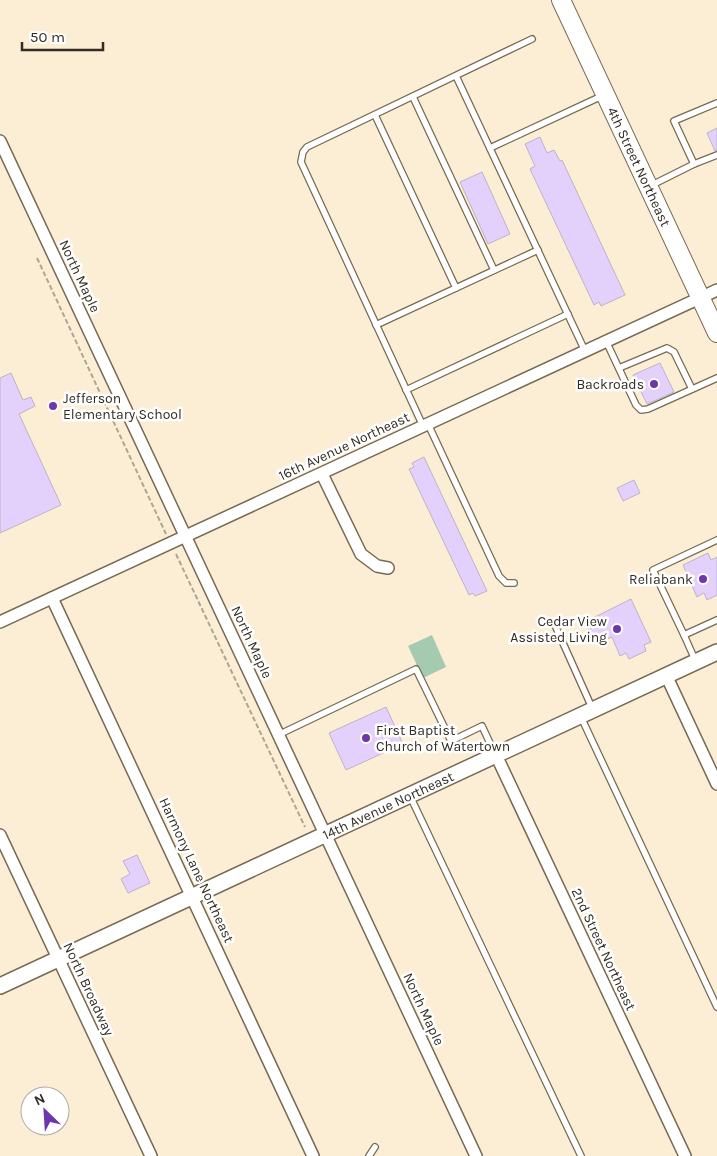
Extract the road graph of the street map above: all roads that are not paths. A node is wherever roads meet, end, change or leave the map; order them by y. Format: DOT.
graph roads {
  1 [pos="561,0"];
  2 [pos="532,39"];
  3 [pos="456,76"];
  4 [pos="606,94"];
  5 [pos="413,97"];
  6 [pos="717,102"];
  7 [pos="375,115"];
  8 [pos="0,142"];
  9 [pos="490,148"];
  10 [pos="717,155"];
  11 [pos="694,164"];
  12 [pos="648,186"];
  13 [pos="538,250"];
  14 [pos="494,270"];
  15 [pos="456,288"];
  16 [pos="717,290"];
  17 [pos="701,297"];
  18 [pos="568,314"];
  19 [pos="376,325"];
  20 [pos="717,333"];
  21 [pos="606,341"];
  22 [pos="585,351"];
  23 [pos="619,368"];
  24 [pos="717,378"];
  25 [pos="692,389"];
  26 [pos="406,390"];
  27 [pos="425,425"];
  28 [pos="322,474"];
  29 [pos="185,536"];
  30 [pos="717,540"];
  31 [pos="388,568"];
  32 [pos="514,582"];
  33 [pos="52,598"];
  34 [pos="717,620"];
  35 [pos="0,622"];
  36 [pos="554,622"];
  37 [pos="684,636"];
  38 [pos="717,652"];
  39 [pos="696,662"];
  40 [pos="666,675"];
  41 [pos="587,713"];
  42 [pos="278,735"];
  43 [pos="496,756"];
  44 [pos="717,784"];
  45 [pos="410,795"];
  46 [pos="324,834"];
  47 [pos="0,835"];
  48 [pos="192,896"];
  49 [pos="58,959"];
  50 [pos="0,986"];
  51 [pos="717,1007"];
  52 [pos="375,1147"];
  53 [pos="150,1156"];
  54 [pos="312,1156"];
  55 [pos="369,1156"];
  56 [pos="476,1156"];
  57 [pos="581,1156"];
  58 [pos="685,1156"];
  1 -- 4 [label="main road, 4th Street Northeast"];
  2 -- 3 [label="lane"];
  3 -- 5 [label="lane"];
  3 -- 9 [label="lane"];
  4 -- 9 [label="lane"];
  4 -- 12 [label="main road, 4th Street Northeast"];
  5 -- 7 [label="lane"];
  5 -- 14 [label="lane"];
  6 -- 11 [label="lane"];
  7 -- 15 [label="lane"];
  7 -- 19 [label="lane"];
  8 -- 29 [label="street, North Maple"];
  9 -- 13 [label="lane"];
  10 -- 11 [label="lane"];
  11 -- 12 [label="lane"];
  12 -- 17 [label="main road, 4th Street Northeast"];
  13 -- 14 [label="lane"];
  13 -- 18 [label="lane"];
  14 -- 15 [label="lane"];
  15 -- 19 [label="lane"];
  16 -- 17 [label="street, 16th Avenue Northeast"];
  17 -- 20 [label="main road, 4th Street Northeast"];
  17 -- 21 [label="street, 16th Avenue Northeast"];
  18 -- 22 [label="lane"];
  18 -- 26 [label="lane"];
  19 -- 26 [label="lane"];
  21 -- 22 [label="street, 16th Avenue Northeast"];
  21 -- 23 [label="lane"];
  22 -- 27 [label="street, 16th Avenue Northeast"];
  23 -- 25 [label="lane"];
  23 -- 25 [label="lane"];
  24 -- 25 [label="lane"];
  26 -- 27 [label="lane"];
  27 -- 28 [label="street, 16th Avenue Northeast"];
  27 -- 32 [label="lane"];
  28 -- 29 [label="street, 16th Avenue Northeast"];
  28 -- 31 [label="street"];
  29 -- 33 [label="street, 16th Avenue Northeast"];
  29 -- 42 [label="street, North Maple"];
  30 -- 37 [label="lane"];
  33 -- 35 [label="street, 16th Avenue Northeast"];
  33 -- 48 [label="street, Harmony Lane Northeast"];
  34 -- 37 [label="lane"];
  36 -- 41 [label="lane"];
  37 -- 39 [label="lane"];
  38 -- 39 [label="main road, 14th Avenue Northeast"];
  39 -- 40 [label="main road, 14th Avenue Northeast"];
  40 -- 41 [label="main road, 14th Avenue Northeast"];
  40 -- 44 [label="street"];
  41 -- 43 [label="main road, 14th Avenue Northeast"];
  41 -- 51 [label="lane"];
  42 -- 43 [label="lane"];
  42 -- 46 [label="street, North Maple"];
  43 -- 45 [label="main road, 14th Avenue Northeast"];
  43 -- 58 [label="street, 2nd Street Northeast"];
  45 -- 46 [label="main road, 14th Avenue Northeast"];
  45 -- 57 [label="lane"];
  46 -- 48 [label="main road, 14th Avenue Northeast"];
  46 -- 56 [label="street, North Maple"];
  47 -- 49 [label="street, North Broadway"];
  48 -- 49 [label="main road, 14th Avenue Northeast"];
  48 -- 54 [label="street, Harmony Lane Northeast"];
  49 -- 50 [label="main road, 14th Avenue Northeast"];
  49 -- 53 [label="street, North Broadway"];
  52 -- 55 [label="lane"];
}
